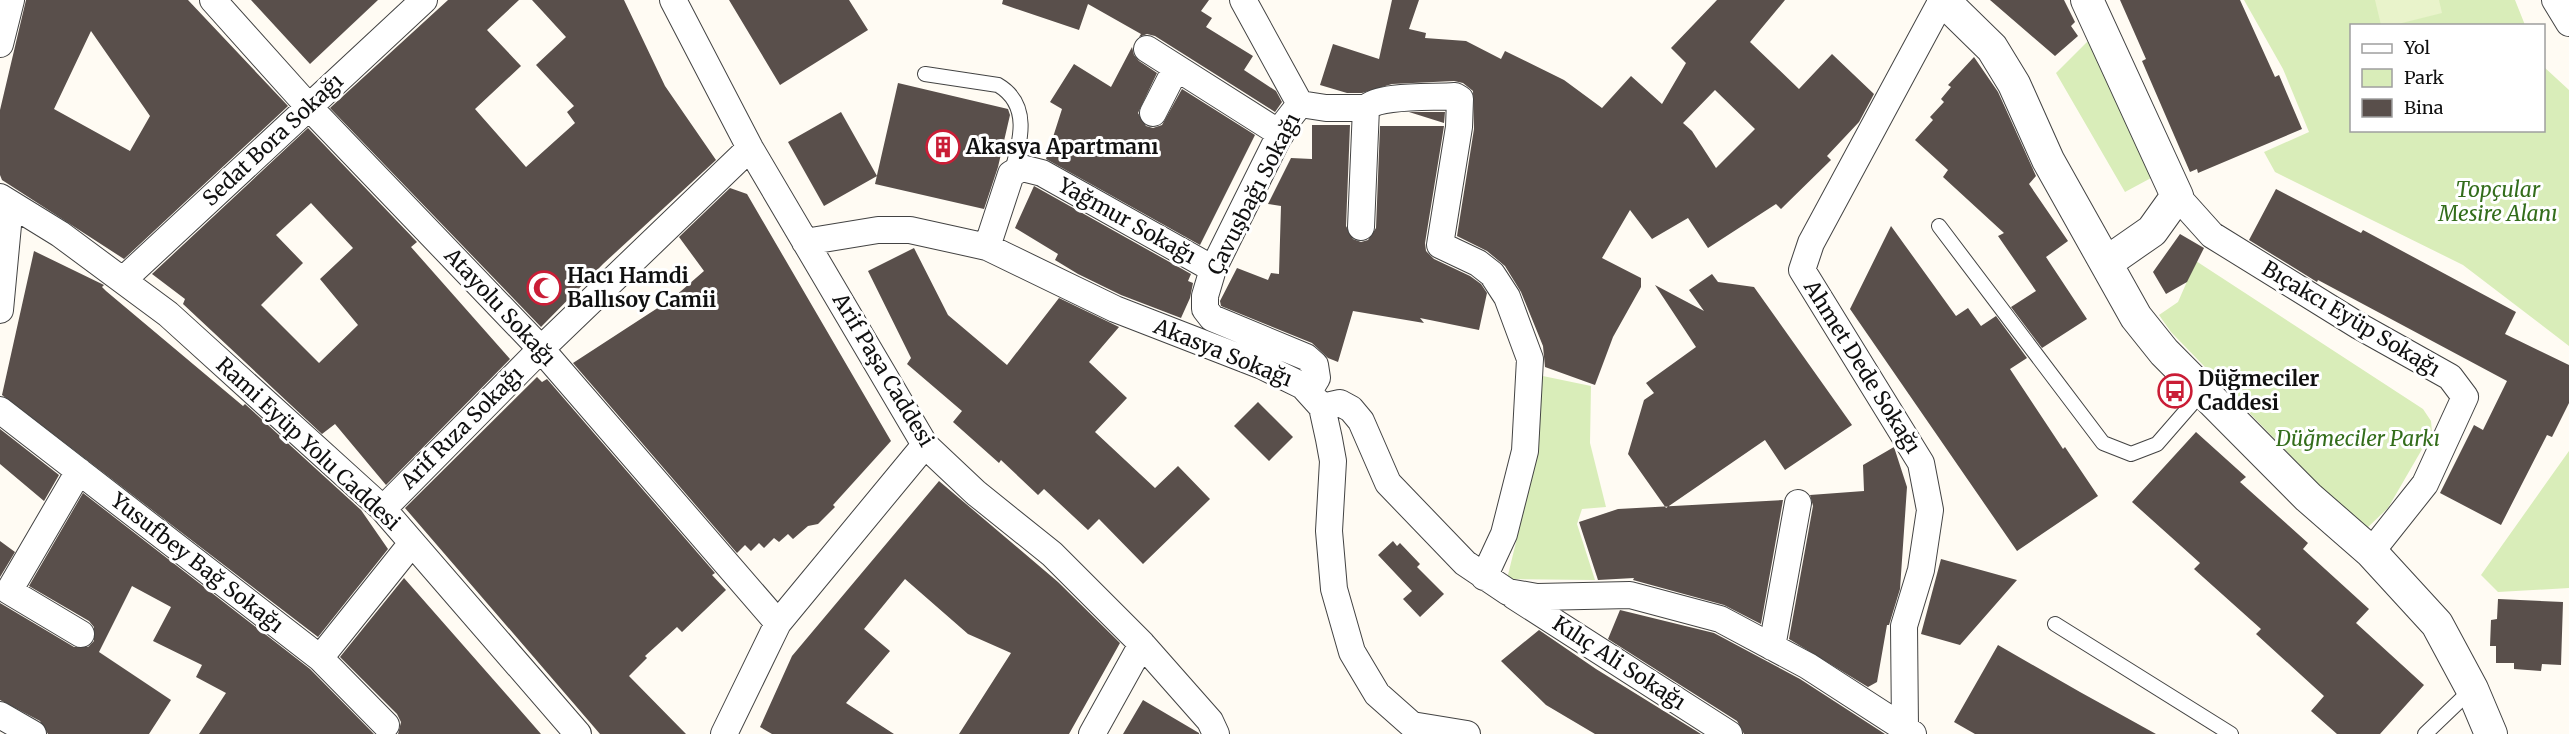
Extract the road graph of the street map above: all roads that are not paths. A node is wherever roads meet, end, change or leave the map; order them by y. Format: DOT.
graph roads {
  1 [pos="10,0"];
  2 [pos="213,0"];
  3 [pos="424,0"];
  4 [pos="673,0"];
  5 [pos="1243,0"];
  6 [pos="1943,0"];
  7 [pos="2087,0"];
  8 [pos="2555,0"];
  9 [pos="2569,23"];
  10 [pos="0,44"];
  11 [pos="1147,49"];
  12 [pos="1176,68"];
  13 [pos="926,74"];
  14 [pos="1300,104"];
  15 [pos="309,107"];
  16 [pos="1366,108"];
  17 [pos="1153,113"];
  18 [pos="1281,134"];
  19 [pos="750,148"];
  20 [pos="1011,174"];
  21 [pos="2177,196"];
  22 [pos="5,201"];
  23 [pos="1939,226"];
  24 [pos="1361,227"];
  25 [pos="805,242"];
  26 [pos="987,247"];
  27 [pos="2106,263"];
  28 [pos="1213,269"];
  29 [pos="123,280"];
  30 [pos="0,310"];
  31 [pos="541,349"];
  32 [pos="2204,390"];
  33 [pos="1315,399"];
  34 [pos="0,410"];
  35 [pos="924,445"];
  36 [pos="79,471"];
  37 [pos="1798,503"];
  38 [pos="383,509"];
  39 [pos="412,543"];
  40 [pos="2371,552"];
  41 [pos="1484,577"];
  42 [pos="1508,592"];
  43 [pos="778,623"];
  44 [pos="2055,624"];
  45 [pos="81,634"];
  46 [pos="1142,644"];
  47 [pos="1772,647"];
  48 [pos="320,658"];
  49 [pos="2472,689"];
  50 [pos="0,715"];
  51 [pos="386,724"];
  52 [pos="1909,731"];
  53 [pos="574,733"];
  54 [pos="33,734"];
  55 [pos="724,734"];
  56 [pos="1092,734"];
  57 [pos="1216,734"];
  58 [pos="1467,734"];
  59 [pos="1729,734"];
  60 [pos="2231,734"];
  61 [pos="2425,734"];
  62 [pos="2491,734"];
  1 -- 10 [label="street"];
  2 -- 15 [label="street, Atayolu Sokağı"];
  3 -- 15 [label="street, Sedat Bora Sokağı"];
  4 -- 19 [label="street, Arif Paşa Caddesi"];
  5 -- 14 [label="street"];
  6 -- 27 [label="street"];
  6 -- 52 [label="street, Ahmet Dede Sokağı"];
  7 -- 21 [label="street, Bıçakcı Eyüp Sokağı"];
  8 -- 9 [label="street"];
  11 -- 12 [label="street"];
  12 -- 17 [label="street"];
  12 -- 18 [label="street"];
  13 -- 20 [label="lane"];
  14 -- 16 [label="street"];
  14 -- 18 [label="street, Çavuşbağı Sokağı"];
  15 -- 29 [label="street, Sedat Bora Sokağı"];
  15 -- 31 [label="street, Atayolu Sokağı"];
  16 -- 24 [label="street"];
  16 -- 41 [label="street"];
  18 -- 28 [label="street, Çavuşbağı Sokağı"];
  19 -- 25 [label="street, Arif Paşa Caddesi"];
  19 -- 31 [label="street, Arif Rıza Sokağı"];
  20 -- 26 [label="street"];
  20 -- 28 [label="street, Yağmur Sokağı"];
  21 -- 27 [label="street"];
  21 -- 40 [label="street, Bıçakcı Eyüp Sokağı"];
  22 -- 29 [label="street, Rami Eyüp Yolu Caddesi"];
  22 -- 30 [label="street"];
  23 -- 32 [label="lane"];
  25 -- 26 [label="street, Akasya Sokağı"];
  25 -- 35 [label="street, Arif Paşa Caddesi"];
  26 -- 33 [label="street, Akasya Sokağı"];
  27 -- 32 [label="street"];
  28 -- 33 [label="street, Çavuşbağı Sokağı"];
  29 -- 38 [label="street, Rami Eyüp Yolu Caddesi"];
  31 -- 38 [label="street, Arif Rıza Sokağı"];
  31 -- 43 [label="street, Atayolu Sokağı"];
  32 -- 40 [label="street"];
  33 -- 41 [label="street"];
  33 -- 58 [label="street"];
  34 -- 36 [label="street, Yusufbey Bağ Sokağı"];
  35 -- 43 [label="street"];
  35 -- 46 [label="street, Arif Paşa Caddesi"];
  36 -- 45 [label="street"];
  36 -- 48 [label="street, Yusufbey Bağ Sokağı"];
  37 -- 47 [label="street"];
  38 -- 39 [label="street, Rami Eyüp Yolu Caddesi"];
  39 -- 48 [label="street"];
  39 -- 53 [label="street, Rami Eyüp Yolu Caddesi"];
  40 -- 49 [label="street"];
  41 -- 42 [label="street, Kılıç Ali Sokağı"];
  42 -- 47 [label="street"];
  42 -- 59 [label="street, Kılıç Ali Sokağı"];
  43 -- 55 [label="street"];
  44 -- 60 [label="lane"];
  46 -- 56 [label="street"];
  46 -- 57 [label="street, Arif Paşa Caddesi"];
  47 -- 52 [label="street"];
  48 -- 51 [label="street, Yusufbey Bağ Sokağı"];
  49 -- 61 [label="lane"];
  49 -- 62 [label="street"];
  50 -- 54 [label="street"];
}
